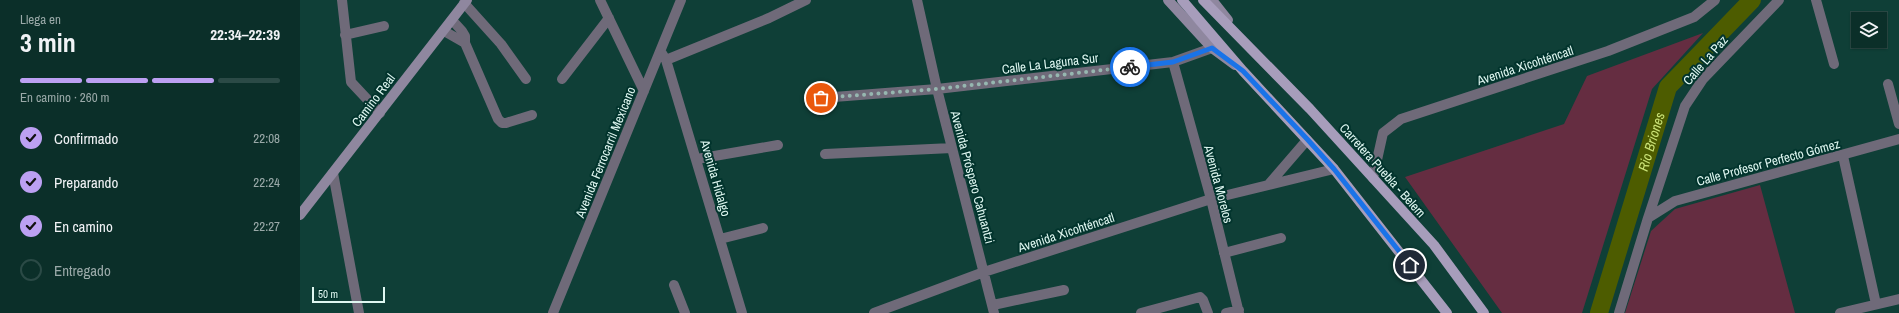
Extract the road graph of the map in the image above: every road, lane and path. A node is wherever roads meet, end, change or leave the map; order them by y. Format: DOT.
graph roads {
  1 [pos="342,0"];
  2 [pos="600,0"];
  3 [pos="681,0"];
  4 [pos="806,0"];
  5 [pos="917,0"];
  6 [pos="1168,0"];
  7 [pos="1182,0"];
  8 [pos="1203,0"];
  9 [pos="1212,0"];
  10 [pos="1715,0"];
  11 [pos="1779,0"];
  12 [pos="1816,0"];
  13 [pos="465,2"];
  14 [pos="609,18"];
  15 [pos="452,20"];
  16 [pos="384,26"];
  17 [pos="444,31"];
  18 [pos="345,34"];
  19 [pos="465,42"];
  20 [pos="1212,48"];
  21 [pos="1253,51"];
  22 [pos="664,56"];
  23 [pos="1173,62"];
  24 [pos="1834,64"];
  25 [pos="1243,71"];
  26 [pos="526,79"];
  27 [pos="562,79"];
  28 [pos="1888,84"];
  29 [pos="937,89"];
  30 [pos="644,91"];
  31 [pos="821,98"];
  32 [pos="380,113"];
  33 [pos="532,115"];
  34 [pos="1899,124"];
  35 [pos="1899,139"];
  36 [pos="1308,140"];
  37 [pos="778,145"];
  38 [pos="952,148"];
  39 [pos="825,154"];
  40 [pos="1843,156"];
  41 [pos="697,158"];
  42 [pos="1334,169"];
  43 [pos="333,173"];
  44 [pos="1373,178"];
  45 [pos="1269,184"];
  46 [pos="1211,199"];
  47 [pos="300,214"];
  48 [pos="1648,218"];
  49 [pos="763,228"];
  50 [pos="1282,238"];
  51 [pos="720,239"];
  52 [pos="1224,253"];
  53 [pos="984,272"];
  54 [pos="674,285"];
  55 [pos="1064,290"];
  56 [pos="1899,299"];
  57 [pos="1876,304"];
  58 [pos="994,309"];
  59 [pos="1141,312"];
  60 [pos="1239,312"];
  61 [pos="359,313"];
  62 [pos="553,313"];
  63 [pos="685,313"];
  64 [pos="742,313"];
  65 [pos="874,313"];
  66 [pos="1208,313"];
  67 [pos="1226,313"];
  68 [pos="1447,313"];
  69 [pos="1484,313"];
  70 [pos="1619,313"];
  71 [pos="1840,313"];
  1 -- 18 [label="street"];
  2 -- 14 [label="street"];
  3 -- 22 [label="street, Avenida Ferrocarril Mexicano"];
  4 -- 22 [label="street"];
  5 -- 29 [label="street, Avenida Próspero Cahuantzi"];
  6 -- 20 [label="main road"];
  7 -- 25 [label="main road"];
  8 -- 21 [label="main road, Carretera Puebla - Belem"];
  9 -- 21 [label="main road, Carretera Puebla - Belem"];
  10 -- 44 [label="street, Avenida Xicohténcatl"];
  11 -- 48 [label="street, Calle La Paz"];
  12 -- 24 [label="street"];
  13 -- 15 [label="main road, Camino Real"];
  13 -- 26 [label="street"];
  14 -- 27 [label="street"];
  14 -- 30 [label="street"];
  15 -- 17 [label="main road, Camino Real"];
  15 -- 19 [label="street"];
  16 -- 18 [label="street"];
  17 -- 19 [label="street"];
  17 -- 32 [label="main road, Camino Real"];
  18 -- 32 [label="street"];
  19 -- 33 [label="street"];
  20 -- 23 [label="street, Calle La Laguna Sur"];
  20 -- 25 [label="main road"];
  21 -- 44 [label="main road, Carretera Puebla - Belem"];
  22 -- 30 [label="street, Avenida Ferrocarril Mexicano"];
  22 -- 41 [label="street, Avenida Hidalgo"];
  23 -- 29 [label="street, Calle La Laguna Sur"];
  23 -- 46 [label="street, Avenida Morelos"];
  25 -- 36 [label="main road"];
  28 -- 34 [label="street"];
  29 -- 31 [label="street, Calle La Laguna Sur"];
  29 -- 38 [label="street, Avenida Próspero Cahuantzi"];
  30 -- 62 [label="street, Avenida Ferrocarril Mexicano"];
  32 -- 43 [label="main road, Camino Real"];
  35 -- 40 [label="street, Calle Profesor Perfecto Gómez"];
  36 -- 42 [label="main road"];
  36 -- 45 [label="street"];
  37 -- 41 [label="street"];
  38 -- 39 [label="street"];
  38 -- 53 [label="street, Avenida Próspero Cahuantzi"];
  40 -- 48 [label="street, Calle Profesor Perfecto Gómez"];
  40 -- 57 [label="street"];
  41 -- 51 [label="street, Avenida Hidalgo"];
  42 -- 45 [label="street, Avenida Xicohténcatl"];
  42 -- 68 [label="main road"];
  43 -- 47 [label="main road, Camino Real"];
  43 -- 61 [label="street"];
  44 -- 69 [label="main road, Carretera Puebla - Belem"];
  45 -- 46 [label="street, Avenida Xicohténcatl"];
  46 -- 52 [label="street, Avenida Morelos"];
  46 -- 53 [label="street, Avenida Xicohténcatl"];
  48 -- 70 [label="street, Calle La Paz"];
  49 -- 51 [label="street"];
  50 -- 52 [label="street"];
  51 -- 64 [label="street, Avenida Hidalgo"];
  52 -- 60 [label="street, Avenida Morelos"];
  53 -- 58 [label="street, Avenida Próspero Cahuantzi"];
  53 -- 65 [label="street, Avenida Xicohténcatl"];
  54 -- 63 [label="street"];
  55 -- 58 [label="street"];
  56 -- 57 [label="street"];
  57 -- 71 [label="street"];
  59 -- 66 [label="street"];
  60 -- 67 [label="street"];
}
